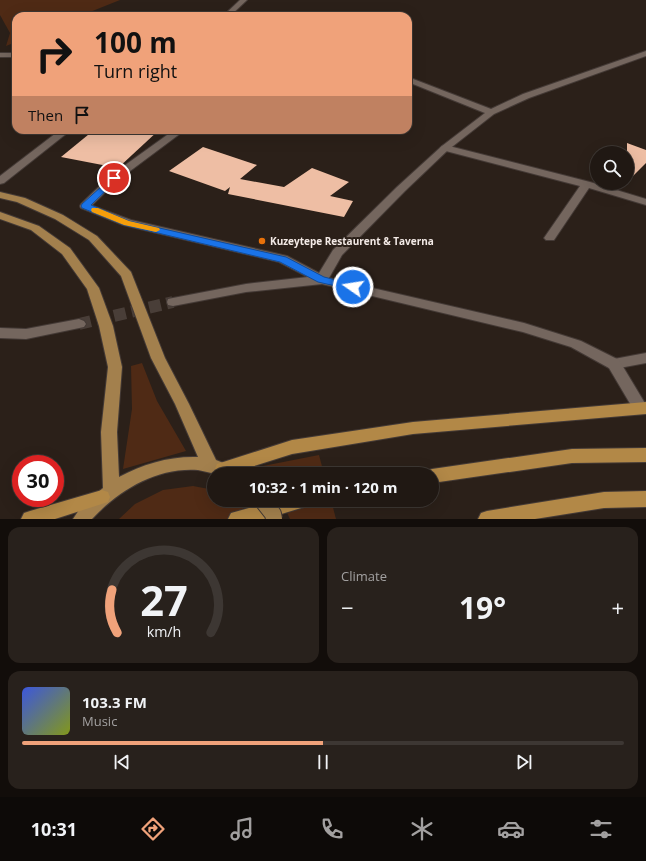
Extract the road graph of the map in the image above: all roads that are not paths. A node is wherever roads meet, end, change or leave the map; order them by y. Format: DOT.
graph roads {
  1 [pos="244,0"];
  2 [pos="230,12"];
  3 [pos="646,53"];
  4 [pos="0,55"];
  5 [pos="12,55"];
  6 [pos="412,82"];
  7 [pos="491,112"];
  8 [pos="61,134"];
  9 [pos="174,134"];
  10 [pos="446,148"];
  11 [pos="0,181"];
  12 [pos="586,184"];
  13 [pos="0,195"];
  14 [pos="646,202"];
  15 [pos="0,215"];
  16 [pos="550,238"];
  17 [pos="322,280"];
  18 [pos="173,302"];
  19 [pos="79,324"];
  20 [pos="0,333"];
  21 [pos="646,358"];
  22 [pos="614,364"];
  23 [pos="643,408"];
  24 [pos="646,455"];
  25 [pos="207,467"];
  26 [pos="220,467"];
  27 [pos="227,467"];
  28 [pos="439,475"];
  29 [pos="107,494"];
  30 [pos="646,499"];
  31 [pos="268,507"];
  32 [pos="280,507"];
  33 [pos="30,519"];
  34 [pos="82,519"];
  35 [pos="237,519"];
  36 [pos="274,519"];
  37 [pos="486,519"];
  1 -- 2 [label="street"];
  3 -- 7 [label="street"];
  4 -- 5 [label="street"];
  6 -- 7 [label="street"];
  7 -- 10 [label="street"];
  8 -- 11 [label="street"];
  9 -- 17 [label="street"];
  10 -- 12 [label="street"];
  10 -- 17 [label="street"];
  12 -- 14 [label="street"];
  12 -- 16 [label="street"];
  13 -- 26 [label="main road"];
  15 -- 29 [label="main road"];
  17 -- 18 [label="street"];
  17 -- 22 [label="street"];
  19 -- 20 [label="street"];
  21 -- 22 [label="street"];
  22 -- 23 [label="street"];
  23 -- 27 [label="highway"];
  24 -- 28 [label="highway"];
  25 -- 29 [label="main road"];
  29 -- 33 [label="highway"];
  29 -- 34 [label="main road"];
  30 -- 37 [label="highway"];
  31 -- 36 [label="main road, bridge"];
  32 -- 35 [label="highway"];
}
